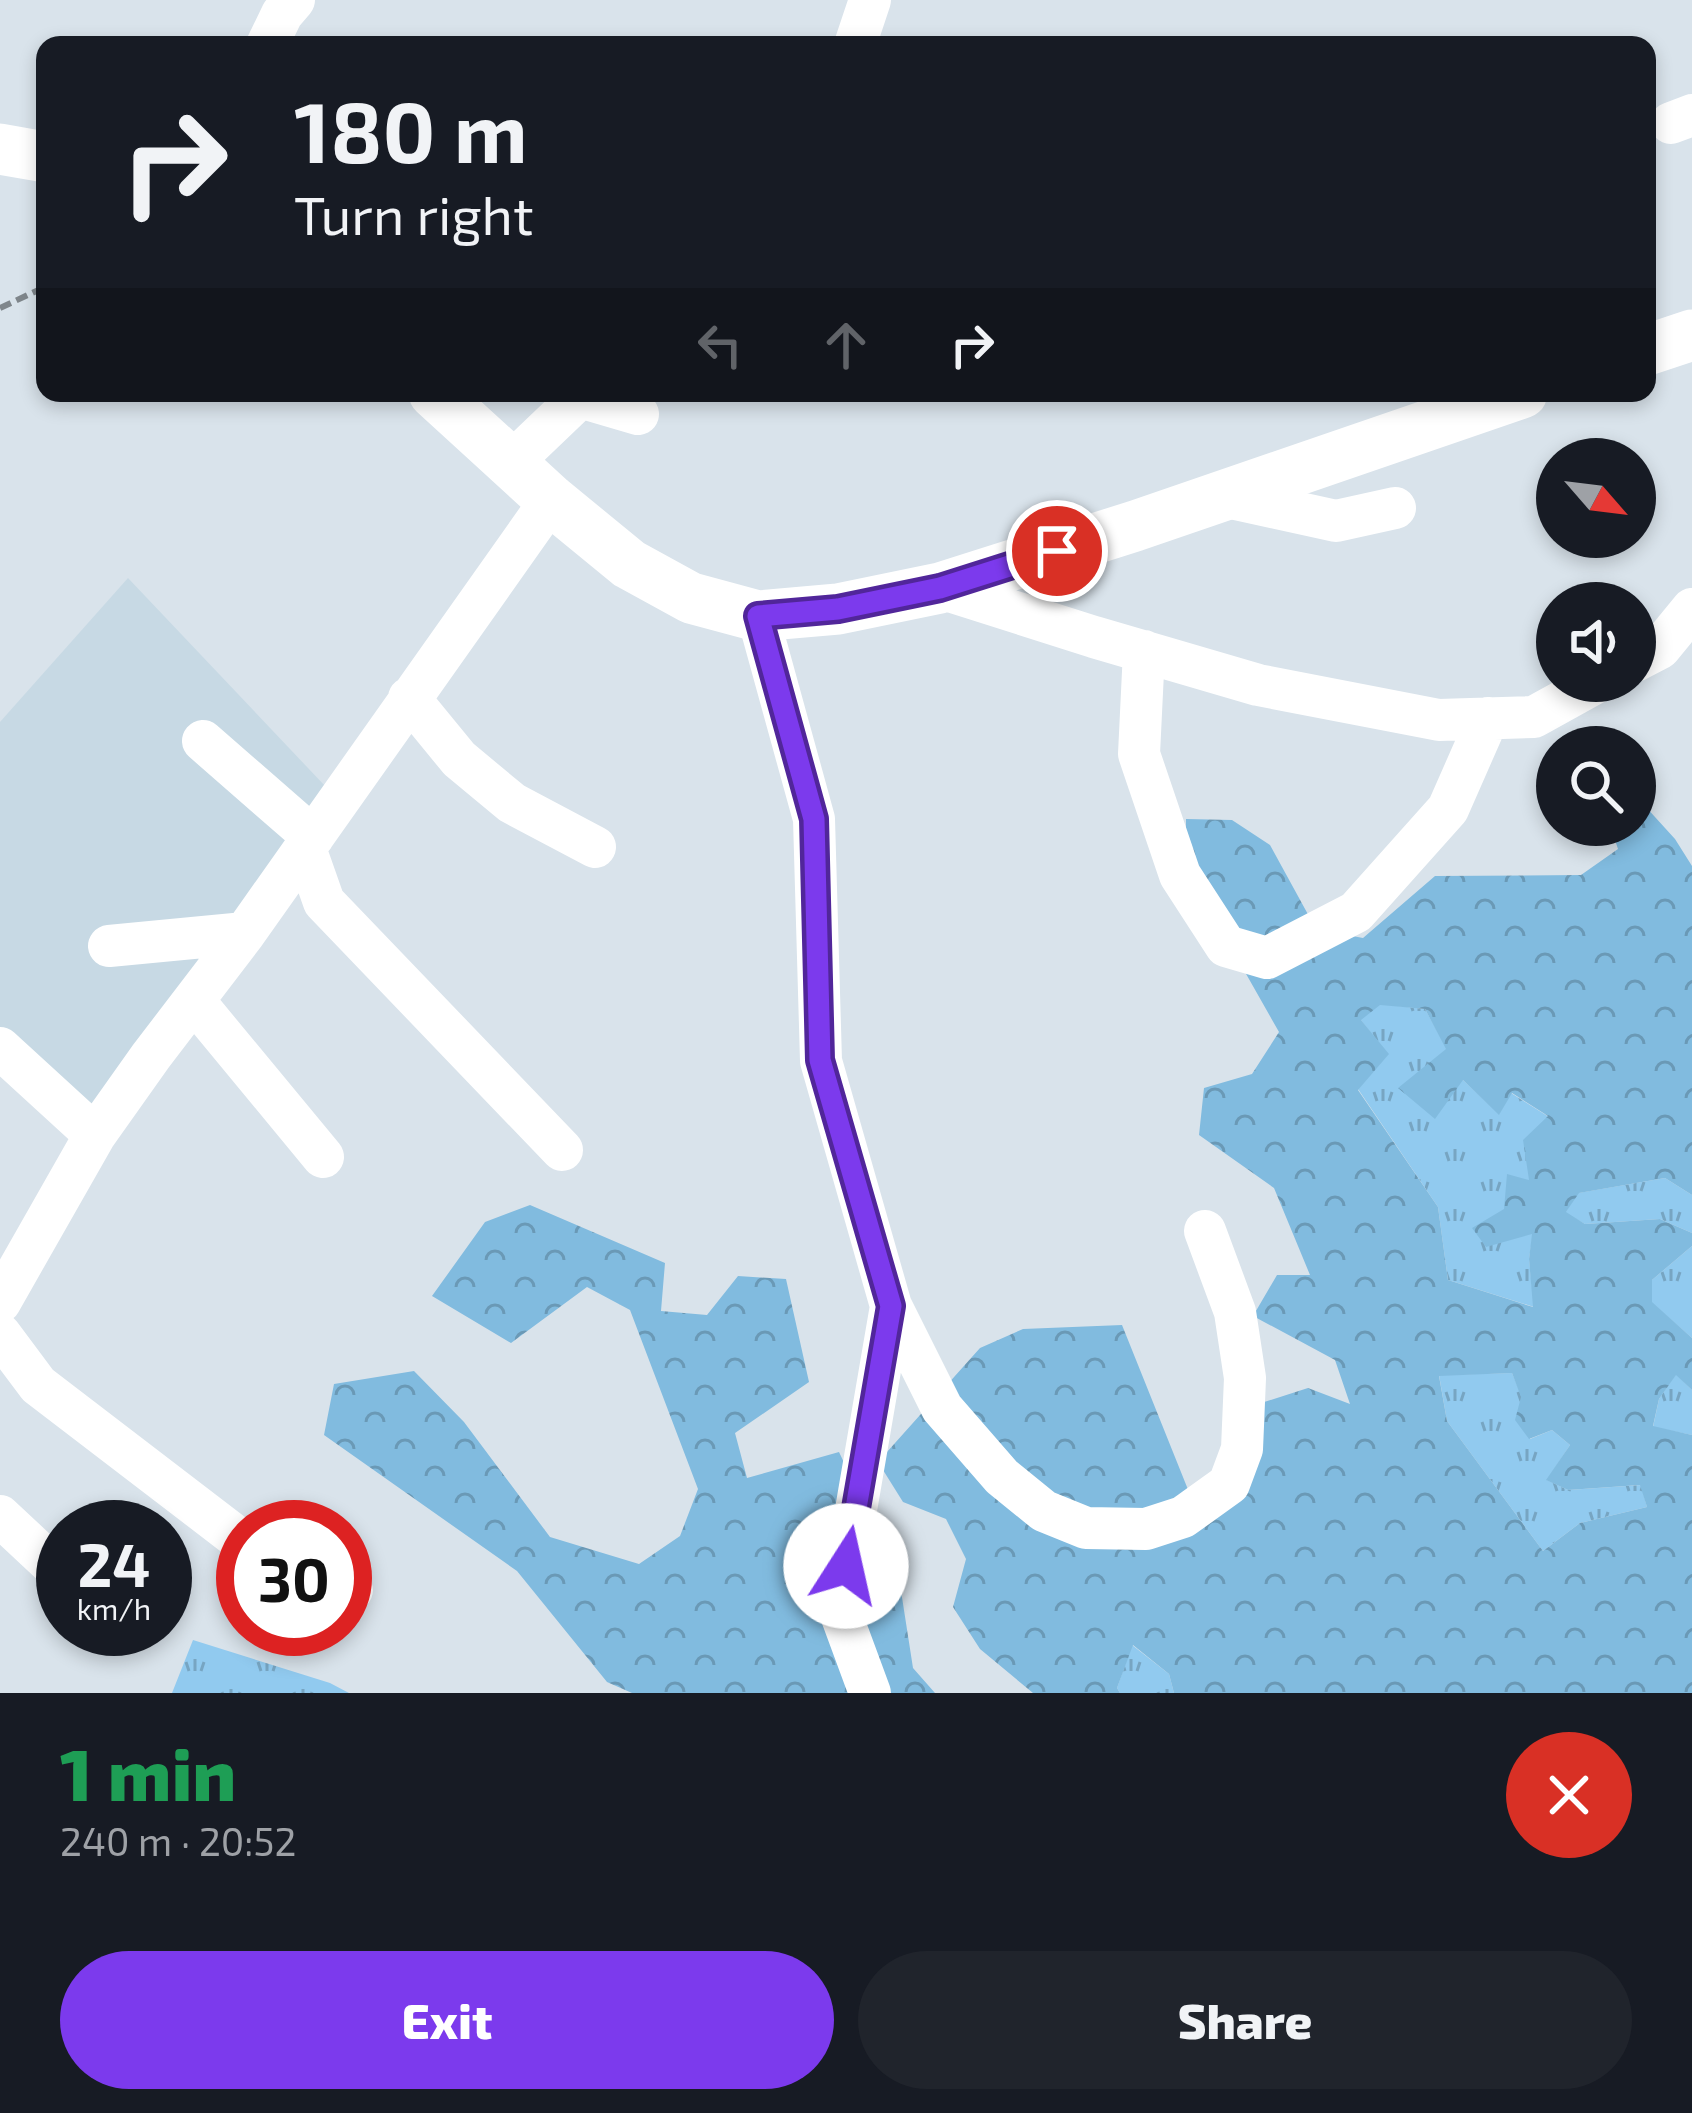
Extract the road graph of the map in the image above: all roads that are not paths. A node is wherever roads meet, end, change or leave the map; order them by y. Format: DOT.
graph roads {
  1 [pos="294,0"];
  2 [pos="870,0"];
  3 [pos="271,36"];
  4 [pos="857,36"];
  5 [pos="0,149"];
  6 [pos="36,155"];
  7 [pos="1692,335"];
  8 [pos="1656,347"];
  9 [pos="444,402"];
  10 [pos="576,402"];
  11 [pos="594,402"];
  12 [pos="1496,402"];
  13 [pos="638,414"];
  14 [pos="511,464"];
  15 [pos="1222,496"];
  16 [pos="551,500"];
  17 [pos="1395,508"];
  18 [pos="940,588"];
  19 [pos="758,616"];
  20 [pos="1690,618"];
  21 [pos="1656,650"];
  22 [pos="1144,651"];
  23 [pos="410,698"];
  24 [pos="1561,702"];
  25 [pos="1488,718"];
  26 [pos="203,741"];
  27 [pos="309,843"];
  28 [pos="595,847"];
  29 [pos="245,933"];
  30 [pos="109,946"];
  31 [pos="194,1001"];
  32 [pos="0,1048"];
  33 [pos="95,1135"];
  34 [pos="562,1150"];
  35 [pos="323,1156"];
  36 [pos="1204,1231"];
  37 [pos="0,1301"];
  38 [pos="891,1306"];
  39 [pos="0,1334"];
  40 [pos="0,1516"];
  41 [pos="216,1521"];
  42 [pos="36,1550"];
  43 [pos="870,1693"];
  1 -- 3 [label="street"];
  2 -- 4 [label="street"];
  5 -- 6 [label="main road"];
  7 -- 8 [label="main road"];
  9 -- 14 [label="main road"];
  10 -- 14 [label="street"];
  11 -- 13 [label="street"];
  12 -- 15 [label="main road"];
  14 -- 16 [label="main road"];
  15 -- 17 [label="street"];
  15 -- 18 [label="main road"];
  16 -- 19 [label="main road"];
  16 -- 23 [label="street"];
  18 -- 19 [label="main road"];
  18 -- 22 [label="street"];
  19 -- 38 [label="street"];
  20 -- 21 [label="street"];
  22 -- 25 [label="street"];
  22 -- 25 [label="street"];
  23 -- 27 [label="street"];
  23 -- 28 [label="street"];
  24 -- 25 [label="street"];
  26 -- 27 [label="street"];
  27 -- 29 [label="street"];
  27 -- 34 [label="street"];
  29 -- 30 [label="street"];
  29 -- 31 [label="street"];
  31 -- 33 [label="street"];
  31 -- 35 [label="street"];
  32 -- 33 [label="street"];
  33 -- 37 [label="street"];
  36 -- 38 [label="street"];
  38 -- 43 [label="street"];
  39 -- 41 [label="street"];
  40 -- 42 [label="street"];
}
